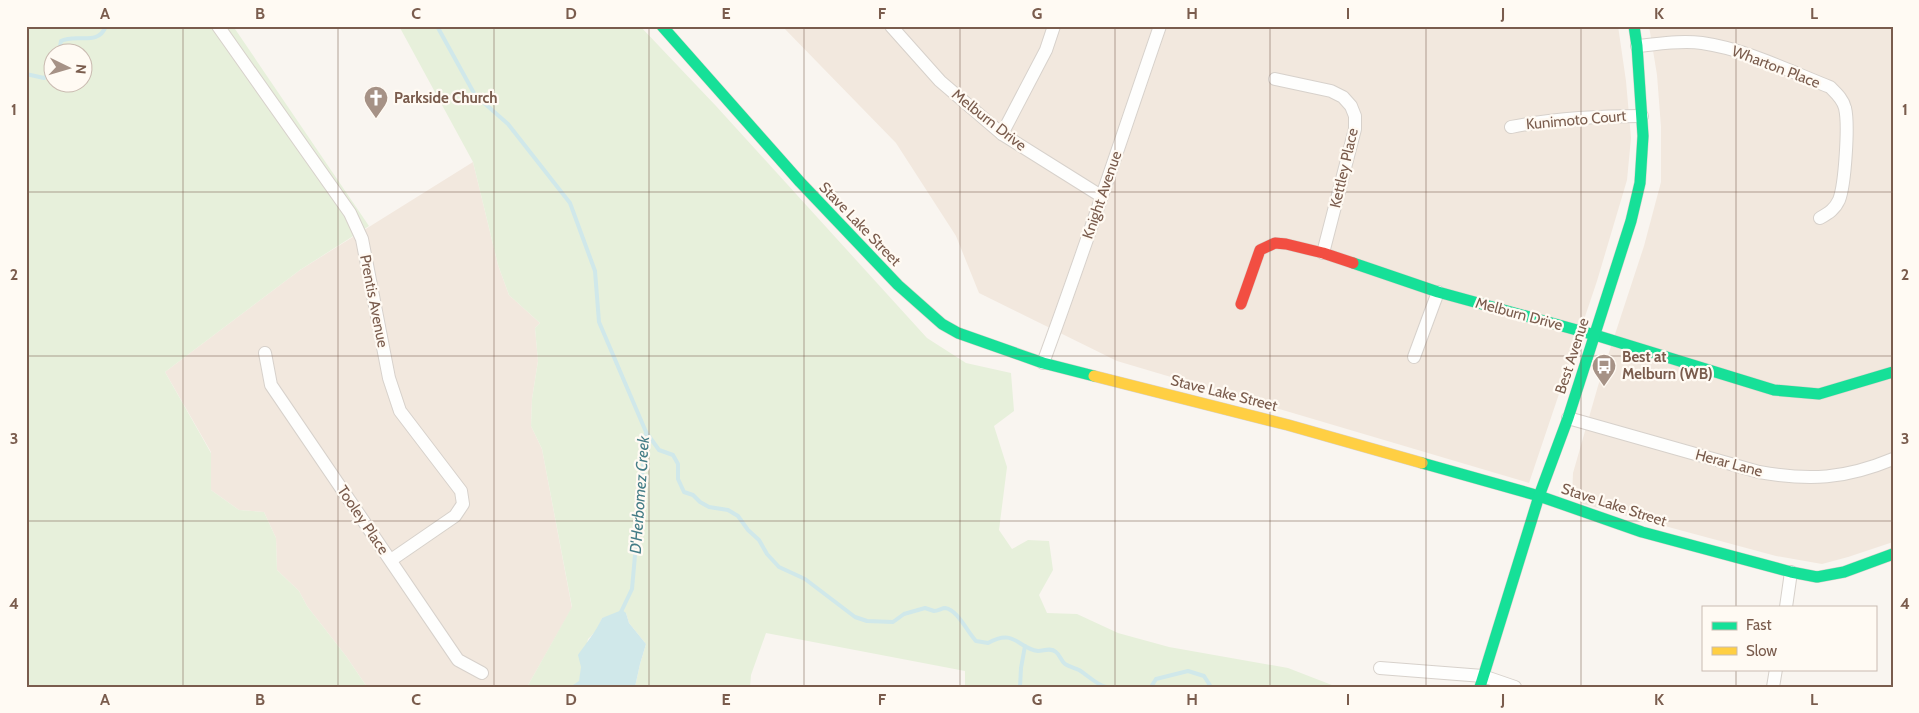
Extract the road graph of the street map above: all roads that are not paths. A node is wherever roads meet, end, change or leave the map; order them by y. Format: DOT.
graph roads {
  1 [pos="218,26"];
  2 [pos="662,26"];
  3 [pos="891,26"];
  4 [pos="1054,26"];
  5 [pos="1160,26"];
  6 [pos="1634,26"];
  7 [pos="1637,46"];
  8 [pos="1275,79"];
  9 [pos="1642,116"];
  10 [pos="1511,127"];
  11 [pos="1002,134"];
  12 [pos="1101,196"];
  13 [pos="1820,218"];
  14 [pos="1323,253"];
  15 [pos="1438,292"];
  16 [pos="1241,304"];
  17 [pos="1595,335"];
  18 [pos="265,354"];
  19 [pos="1414,356"];
  20 [pos="1043,363"];
  21 [pos="1893,372"];
  22 [pos="1568,418"];
  23 [pos="1893,459"];
  24 [pos="1539,496"];
  25 [pos="1893,554"];
  26 [pos="391,560"];
  27 [pos="1791,572"];
  28 [pos="1786,606"];
  29 [pos="1380,668"];
  30 [pos="1776,670"];
  31 [pos="482,673"];
  32 [pos="1481,681"];
  33 [pos="1514,687"];
  34 [pos="1773,687"];
  1 -- 26 [label="street, Prentis Avenue"];
  2 -- 20 [label="main road, Stave Lake Street"];
  3 -- 11 [label="street, Melburn Drive"];
  4 -- 11 [label="street"];
  5 -- 12 [label="street, Knight Avenue"];
  6 -- 7 [label="main road, Best Avenue"];
  7 -- 9 [label="main road, Best Avenue"];
  7 -- 13 [label="street, Wharton Place"];
  8 -- 14 [label="street, Kettley Place"];
  9 -- 10 [label="street, Kunimoto Court"];
  9 -- 17 [label="main road, Best Avenue"];
  11 -- 12 [label="street, Melburn Drive"];
  12 -- 20 [label="street, Knight Avenue"];
  14 -- 15 [label="main road, Melburn Drive"];
  14 -- 16 [label="main road, Melburn Drive"];
  15 -- 17 [label="main road, Melburn Drive"];
  15 -- 19 [label="street"];
  17 -- 21 [label="main road, Melburn Drive"];
  17 -- 22 [label="main road, Best Avenue"];
  18 -- 26 [label="street, Tooley Place"];
  20 -- 24 [label="main road, Stave Lake Street"];
  22 -- 23 [label="street, Herar Lane"];
  22 -- 24 [label="main road, Best Avenue"];
  24 -- 27 [label="main road, Stave Lake Street"];
  24 -- 32 [label="main road, Best Avenue"];
  25 -- 27 [label="main road, Stave Lake Street"];
  26 -- 31 [label="street, Tooley Place"];
  27 -- 28 [label="street"];
  29 -- 32 [label="street"];
  30 -- 34 [label="street"];
  32 -- 33 [label="street"];
}
